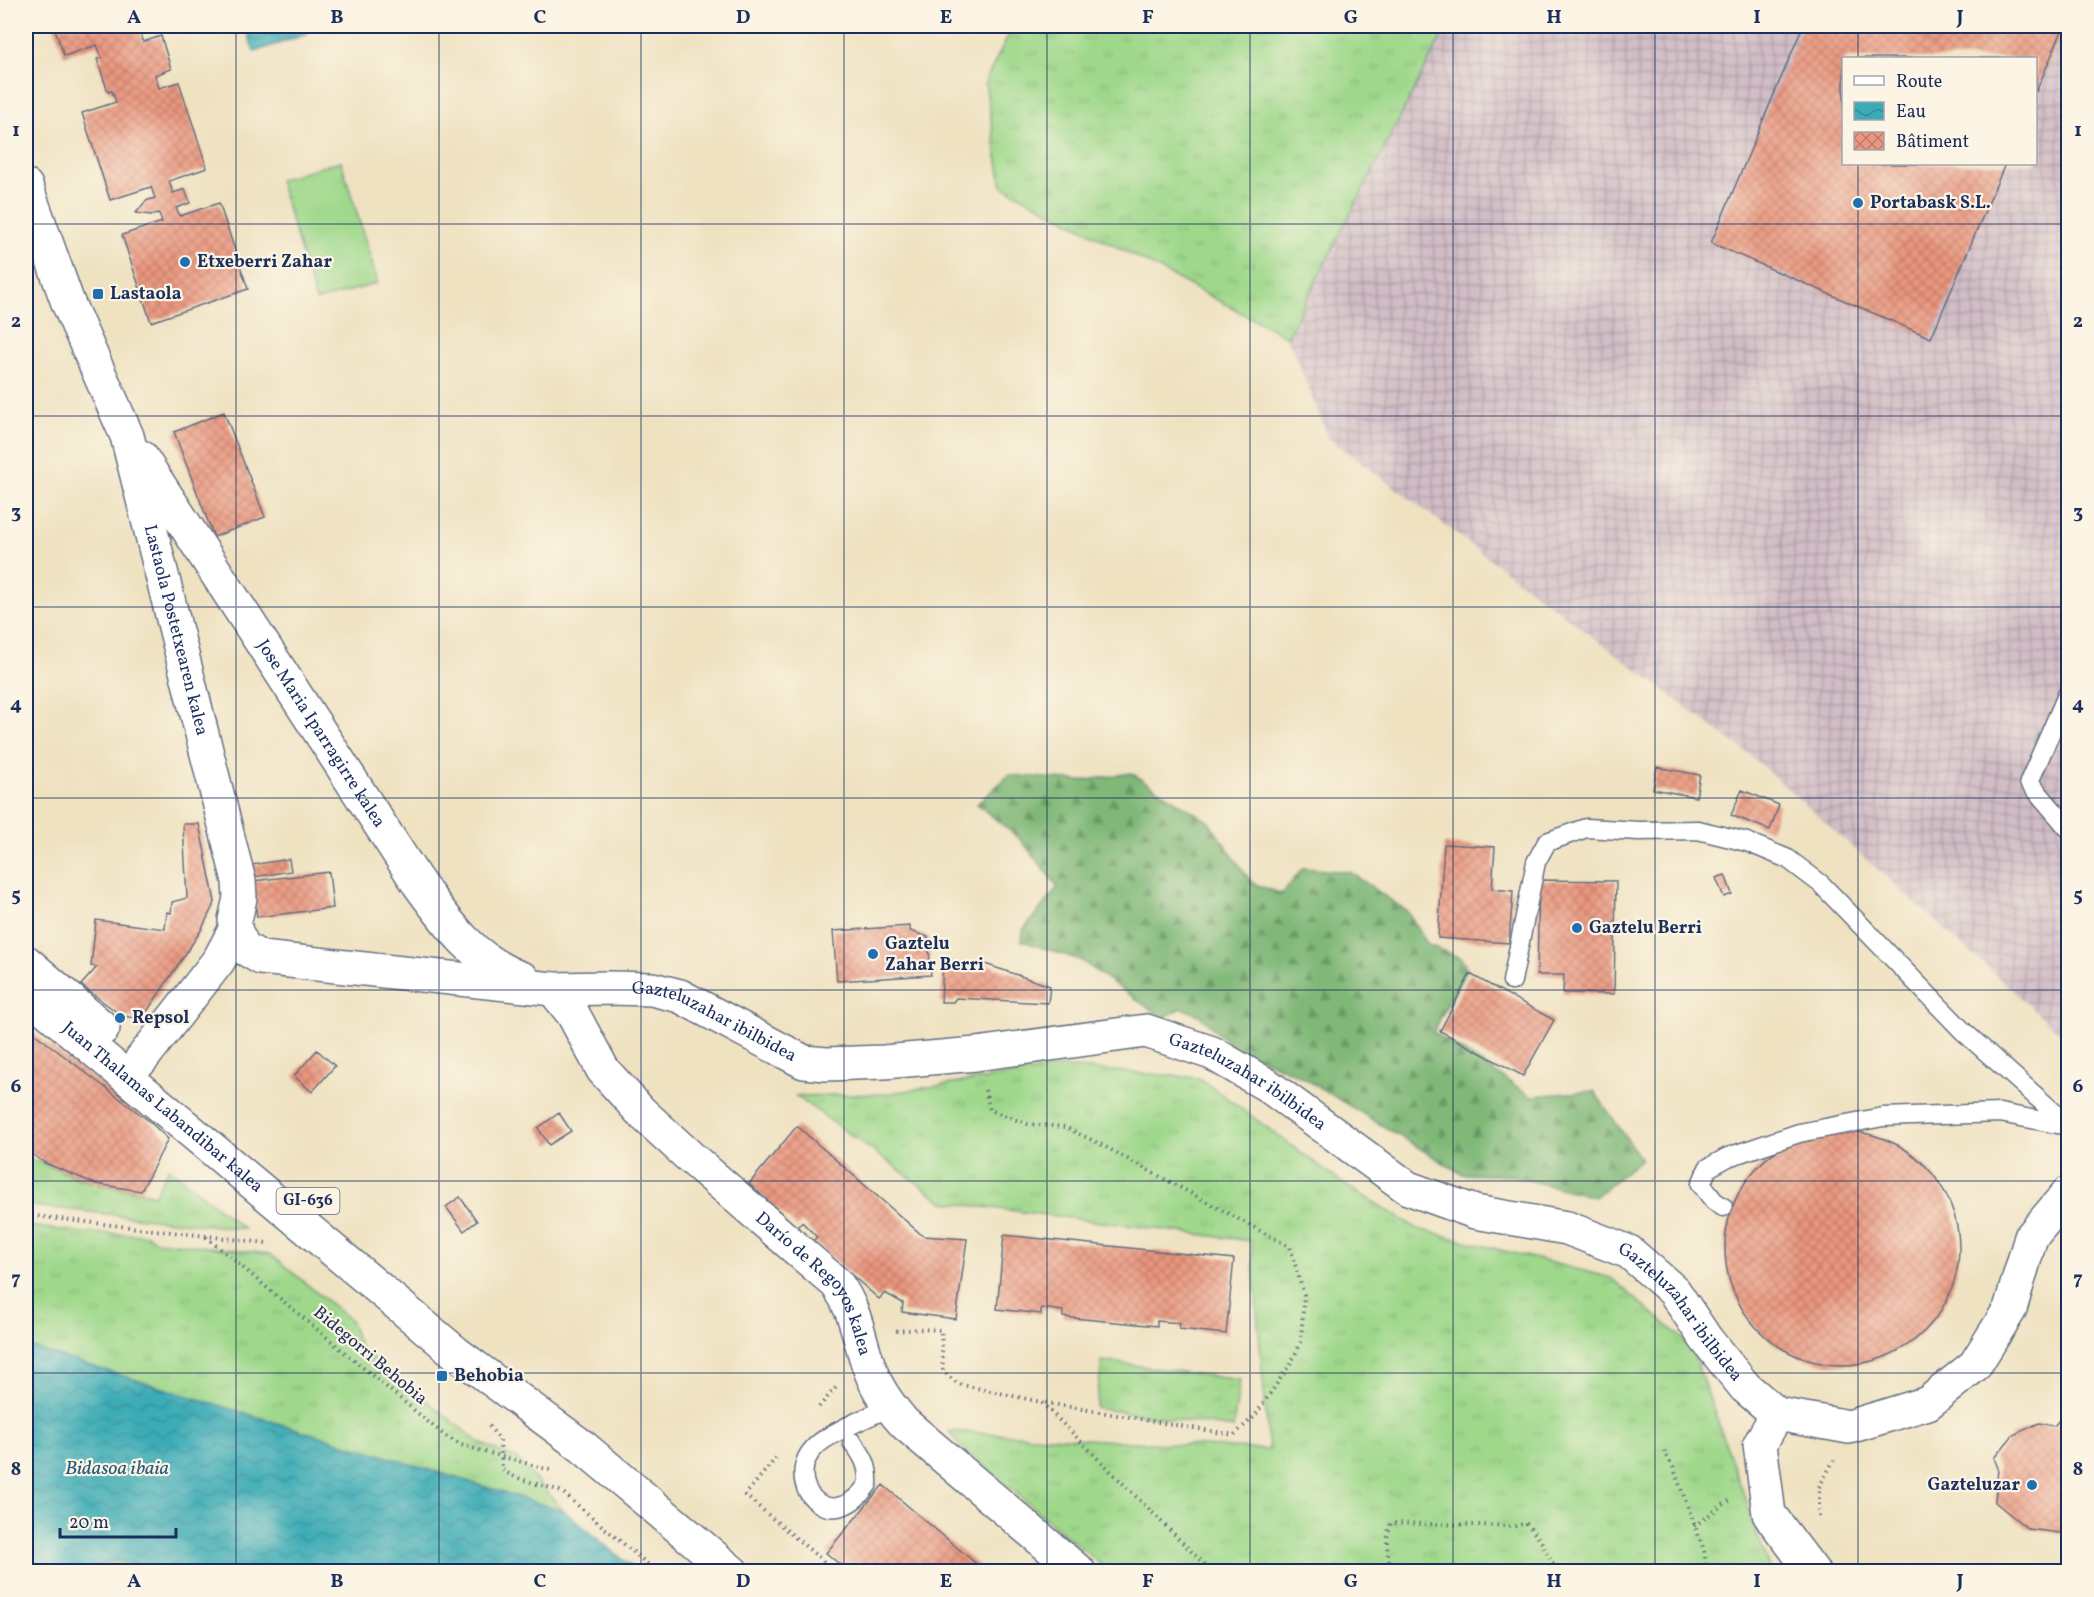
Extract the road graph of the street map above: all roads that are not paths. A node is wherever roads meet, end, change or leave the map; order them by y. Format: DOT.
graph roads {
  1 [pos="26,186"];
  2 [pos="127,436"];
  3 [pos="2068,693"];
  4 [pos="2068,828"];
  5 [pos="235,930"];
  6 [pos="26,962"];
  7 [pos="1512,981"];
  8 [pos="553,989"];
  9 [pos="26,993"];
  10 [pos="141,1060"];
  11 [pos="2068,1126"];
  12 [pos="2068,1193"];
  13 [pos="1723,1208"];
  14 [pos="890,1407"];
  15 [pos="1777,1414"];
  16 [pos="852,1442"];
  17 [pos="583,1447"];
  18 [pos="732,1572"];
  19 [pos="1079,1572"];
  20 [pos="1812,1572"];
  1 -- 2 [label="street, Lastaola Postetxearen kalea"];
  2 -- 5 [label="street, Lastaola Postetxearen kalea"];
  2 -- 8 [label="street, Jose Maria Iparragirre kalea"];
  3 -- 4 [label="lane"];
  5 -- 8 [label="street, Gazteluzahar ibilbidea"];
  5 -- 10 [label="street, Lastaola Postetxearen kalea"];
  6 -- 10 [label="street, Juan Thalamas Labandibar kalea / GI-636"];
  7 -- 11 [label="lane"];
  8 -- 14 [label="street, Darío de Regoyos kalea"];
  8 -- 15 [label="street, Gazteluzahar ibilbidea"];
  9 -- 17 [label="street, Juan Thalamas Labandibar kalea / GI-636"];
  10 -- 17 [label="street, Juan Thalamas Labandibar kalea / GI-636"];
  11 -- 13 [label="lane"];
  12 -- 15 [label="street, Gazteluzahar ibilbidea"];
  14 -- 16 [label="lane"];
  14 -- 19 [label="street, Darío de Regoyos kalea"];
  15 -- 20 [label="street"];
  17 -- 18 [label="street, Juan Thalamas Labandibar kalea / GI-636"];
}
